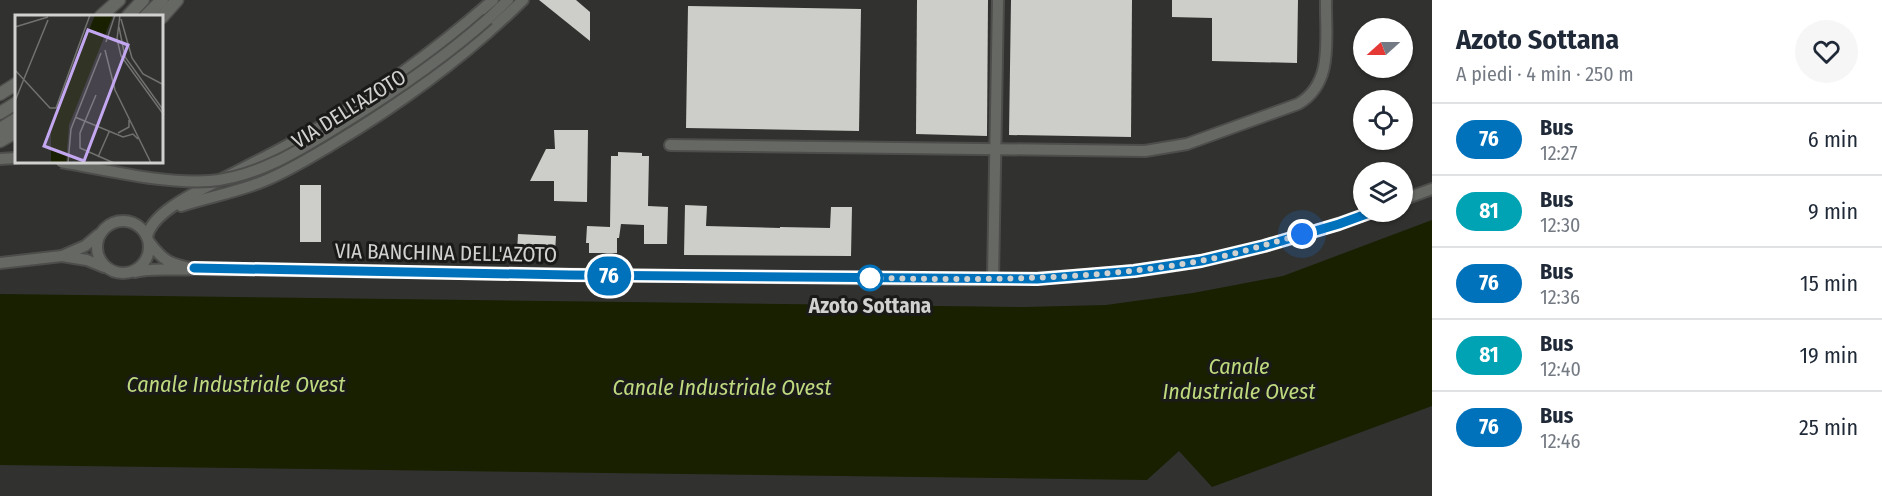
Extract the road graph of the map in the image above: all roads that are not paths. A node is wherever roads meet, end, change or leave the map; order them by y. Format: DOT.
graph roads {
  1 [pos="119,0"];
  2 [pos="143,0"];
  3 [pos="162,0"];
  4 [pos="177,0"];
  5 [pos="493,0"];
  6 [pos="508,0"];
  7 [pos="523,0"];
  8 [pos="998,0"];
  9 [pos="1326,0"];
  10 [pos="103,15"];
  11 [pos="129,15"];
  12 [pos="147,15"];
  13 [pos="164,15"];
  14 [pos="15,85"];
  15 [pos="0,94"];
  16 [pos="15,104"];
  17 [pos="0,113"];
  18 [pos="15,120"];
  19 [pos="0,129"];
  20 [pos="15,133"];
  21 [pos="0,141"];
  22 [pos="670,145"];
  23 [pos="996,150"];
  24 [pos="15,158"];
  25 [pos="0,159"];
  26 [pos="73,164"];
  27 [pos="1432,189"];
  28 [pos="1413,196"];
  29 [pos="172,208"];
  30 [pos="1353,219"];
  31 [pos="103,230"];
  32 [pos="148,240"];
  33 [pos="62,256"];
  34 [pos="0,263"];
  35 [pos="194,268"];
  36 [pos="107,269"];
  37 [pos="131,273"];
  38 [pos="993,279"];
  1 -- 10 [label="street"];
  2 -- 11 [label="street"];
  3 -- 12 [label="street"];
  4 -- 13 [label="street"];
  5 -- 29 [label="street, VIA DELL'AZOTO"];
  6 -- 26 [label="street, bridge"];
  7 -- 29 [label="street, VIA DELL'AZOTO"];
  8 -- 23 [label="street"];
  9 -- 23 [label="street"];
  14 -- 15 [label="street"];
  16 -- 17 [label="street"];
  18 -- 19 [label="street"];
  20 -- 21 [label="street"];
  22 -- 23 [label="street"];
  23 -- 38 [label="street"];
  24 -- 25 [label="street"];
  27 -- 28 [label="street"];
  29 -- 32 [label="street, VIA DELL'AZOTO"];
  30 -- 38 [label="street, VIA BANCHINA DELL'AZOTO"];
  31 -- 32 [label="street"];
  31 -- 33 [label="street"];
  31 -- 36 [label="street"];
  32 -- 35 [label="street"];
  32 -- 37 [label="street"];
  33 -- 34 [label="street"];
  33 -- 36 [label="street"];
  35 -- 37 [label="street"];
  35 -- 38 [label="street, VIA BANCHINA DELL'AZOTO"];
  36 -- 37 [label="street"];
}
